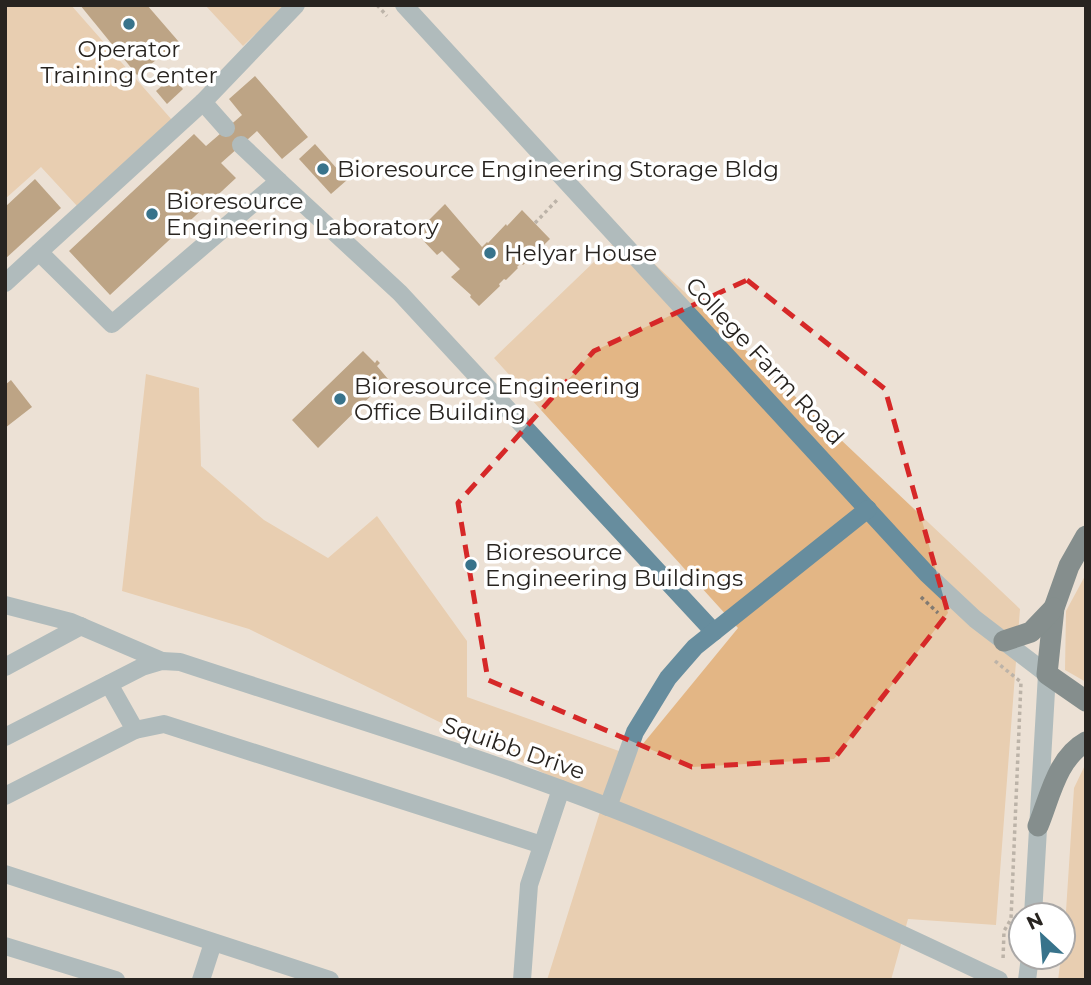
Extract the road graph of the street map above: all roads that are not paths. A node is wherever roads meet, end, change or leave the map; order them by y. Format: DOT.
graph roads {
  1 [pos="296,5"];
  2 [pos="404,5"];
  3 [pos="203,102"];
  4 [pos="226,128"];
  5 [pos="241,145"];
  6 [pos="279,181"];
  7 [pos="39,252"];
  8 [pos="5,283"];
  9 [pos="868,509"];
  10 [pos="1086,536"];
  11 [pos="5,606"];
  12 [pos="1054,608"];
  13 [pos="81,626"];
  14 [pos="714,632"];
  15 [pos="1004,641"];
  16 [pos="162,661"];
  17 [pos="5,667"];
  18 [pos="1047,674"];
  19 [pos="109,684"];
  20 [pos="1086,702"];
  21 [pos="135,730"];
  22 [pos="5,737"];
  23 [pos="1086,741"];
  24 [pos="561,789"];
  25 [pos="5,796"];
  26 [pos="608,807"];
  27 [pos="1038,826"];
  28 [pos="542,845"];
  29 [pos="5,874"];
  30 [pos="1034,901"];
  31 [pos="213,943"];
  32 [pos="5,946"];
  33 [pos="116,980"];
  34 [pos="201,980"];
  35 [pos="330,980"];
  36 [pos="522,980"];
  37 [pos="999,980"];
  1 -- 3 [label="street"];
  2 -- 9 [label="street, College Farm Road"];
  3 -- 4 [label="street"];
  3 -- 7 [label="street"];
  5 -- 6 [label="street"];
  6 -- 7 [label="street"];
  6 -- 14 [label="street"];
  7 -- 8 [label="street"];
  9 -- 14 [label="street"];
  9 -- 15 [label="street, College Farm Road"];
  10 -- 12 [label="highway"];
  11 -- 13 [label="street, Squibb Drive"];
  12 -- 15 [label="highway"];
  12 -- 18 [label="highway"];
  13 -- 16 [label="street, Squibb Drive"];
  13 -- 17 [label="street"];
  14 -- 26 [label="street"];
  15 -- 18 [label="street, College Farm Road"];
  16 -- 19 [label="street"];
  16 -- 24 [label="street, Squibb Drive"];
  18 -- 20 [label="highway"];
  18 -- 27 [label="street"];
  19 -- 21 [label="street"];
  19 -- 22 [label="street"];
  21 -- 25 [label="street"];
  21 -- 28 [label="street"];
  23 -- 27 [label="highway"];
  24 -- 26 [label="street, Squibb Drive"];
  24 -- 28 [label="street"];
  26 -- 37 [label="street, Squibb Drive"];
  27 -- 30 [label="street"];
  28 -- 36 [label="street"];
  29 -- 31 [label="street"];
  31 -- 34 [label="street"];
  31 -- 35 [label="street"];
  32 -- 33 [label="street"];
}
